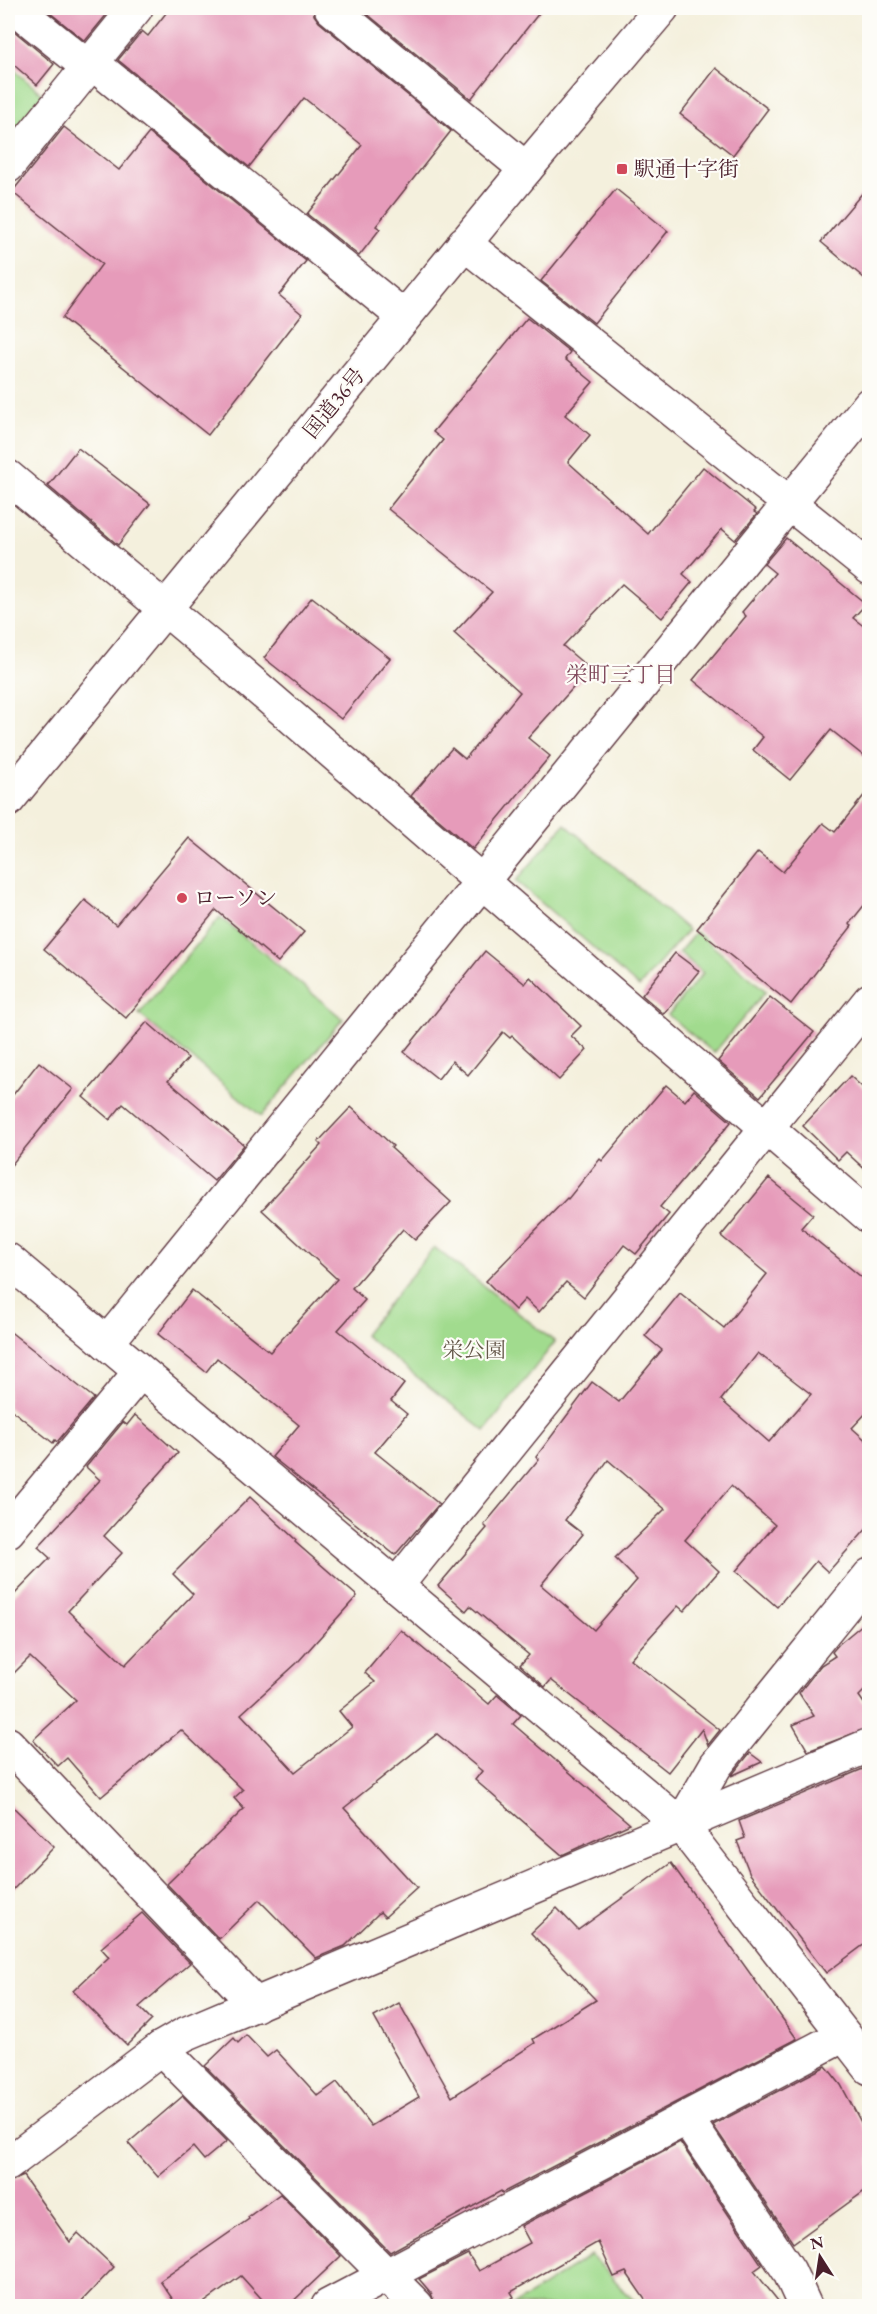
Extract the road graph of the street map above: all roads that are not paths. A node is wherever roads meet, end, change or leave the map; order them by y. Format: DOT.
graph roads {
  1 [pos="15,8"];
  2 [pos="136,8"];
  3 [pos="331,8"];
  4 [pos="662,8"];
  5 [pos="90,64"];
  6 [pos="8,166"];
  7 [pos="526,169"];
  8 [pos="464,243"];
  9 [pos="405,317"];
  10 [pos="870,404"];
  11 [pos="8,477"];
  12 [pos="789,503"];
  13 [pos="870,568"];
  14 [pos="165,609"];
  15 [pos="8,800"];
  16 [pos="482,882"];
  17 [pos="870,1000"];
  18 [pos="766,1128"];
  19 [pos="870,1217"];
  20 [pos="8,1260"];
  21 [pos="107,1343"];
  22 [pos="140,1372"];
  23 [pos="8,1531"];
  24 [pos="870,1575"];
  25 [pos="396,1586"];
  26 [pos="8,1744"];
  27 [pos="870,1745"];
  28 [pos="681,1825"];
  29 [pos="256,2006"];
  30 [pos="844,2035"];
  31 [pos="161,2048"];
  32 [pos="870,2068"];
  33 [pos="686,2118"];
  34 [pos="8,2164"];
  35 [pos="386,2275"];
  36 [pos="328,2307"];
  37 [pos="417,2307"];
  38 [pos="805,2307"];
  1 -- 5 [label="main road"];
  2 -- 5 [label="main road"];
  3 -- 7 [label="main road"];
  4 -- 7 [label="main road, 国道36号"];
  5 -- 6 [label="main road"];
  5 -- 9 [label="main road"];
  7 -- 8 [label="main road, 国道36号"];
  8 -- 9 [label="main road, 国道36号"];
  8 -- 12 [label="main road"];
  9 -- 14 [label="main road, 国道36号"];
  10 -- 12 [label="main road"];
  11 -- 14 [label="main road"];
  12 -- 13 [label="main road"];
  12 -- 16 [label="main road"];
  14 -- 15 [label="main road, 国道36号"];
  14 -- 16 [label="main road"];
  16 -- 18 [label="main road"];
  16 -- 21 [label="main road"];
  17 -- 18 [label="main road"];
  18 -- 19 [label="main road"];
  18 -- 25 [label="main road"];
  20 -- 21 [label="main road"];
  21 -- 22 [label="main road"];
  22 -- 23 [label="main road"];
  22 -- 25 [label="main road"];
  24 -- 28 [label="main road"];
  25 -- 28 [label="main road"];
  26 -- 29 [label="main road"];
  27 -- 28 [label="main road"];
  28 -- 29 [label="main road"];
  28 -- 30 [label="main road"];
  29 -- 31 [label="main road"];
  30 -- 32 [label="main road"];
  30 -- 33 [label="main road"];
  31 -- 34 [label="main road"];
  31 -- 35 [label="main road"];
  33 -- 35 [label="main road"];
  33 -- 38 [label="main road"];
  35 -- 36 [label="main road"];
  35 -- 37 [label="main road"];
}
